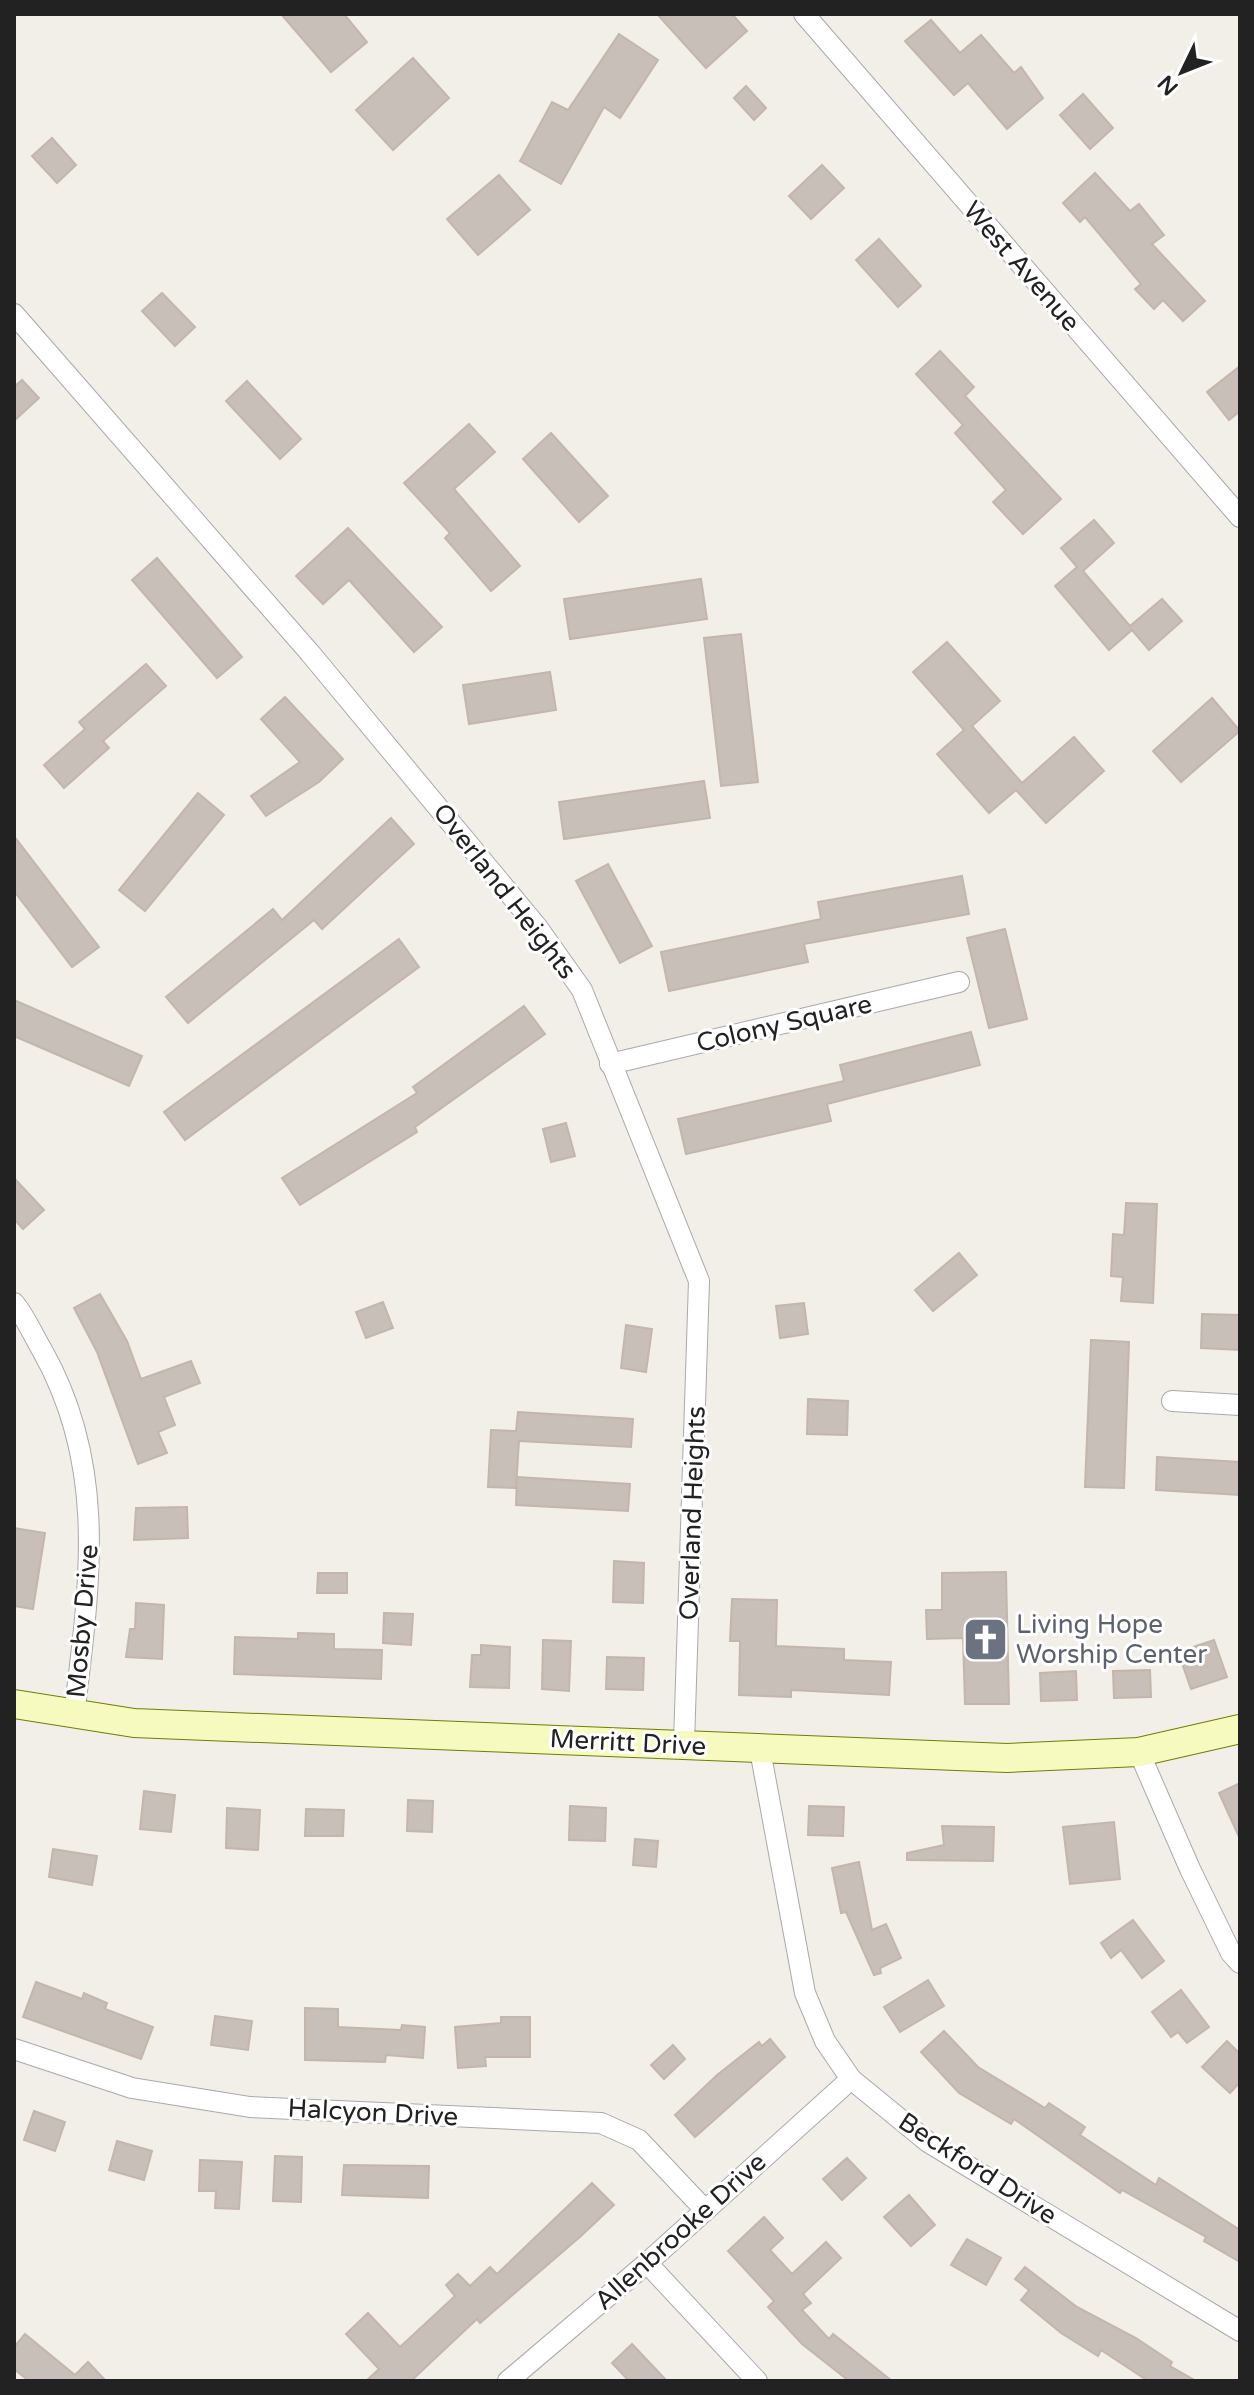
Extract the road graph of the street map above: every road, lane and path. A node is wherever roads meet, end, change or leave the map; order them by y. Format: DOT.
graph roads {
  1 [pos="804,14"];
  2 [pos="14,314"];
  3 [pos="1240,517"];
  4 [pos="959,982"];
  5 [pos="610,1064"];
  6 [pos="14,1303"];
  7 [pos="1172,1401"];
  8 [pos="1240,1405"];
  9 [pos="14,1704"];
  10 [pos="74,1716"];
  11 [pos="1240,1729"];
  12 [pos="684,1743"];
  13 [pos="760,1750"];
  14 [pos="1139,1752"];
  15 [pos="1240,1963"];
  16 [pos="14,2049"];
  17 [pos="851,2079"];
  18 [pos="705,2210"];
  19 [pos="647,2263"];
  20 [pos="1240,2331"];
  21 [pos="508,2381"];
  22 [pos="757,2381"];
  1 -- 3 [label="street, West Avenue"];
  2 -- 5 [label="street, Overland Heights"];
  4 -- 5 [label="street, Colony Square"];
  5 -- 12 [label="street, Overland Heights"];
  6 -- 10 [label="street, Mosby Drive"];
  7 -- 8 [label="street"];
  9 -- 10 [label="main road, Merritt Drive"];
  10 -- 12 [label="main road, Merritt Drive"];
  11 -- 14 [label="main road, Merritt Drive"];
  12 -- 13 [label="main road, Merritt Drive"];
  13 -- 14 [label="main road, Merritt Drive"];
  13 -- 17 [label="street, Beckford Drive"];
  14 -- 15 [label="street"];
  16 -- 18 [label="street, Halcyon Drive"];
  17 -- 18 [label="street, Allenbrooke Drive"];
  17 -- 20 [label="street, Beckford Drive"];
  18 -- 19 [label="street, Allenbrooke Drive"];
  19 -- 21 [label="street, Allenbrooke Drive"];
  19 -- 22 [label="street"];
}
